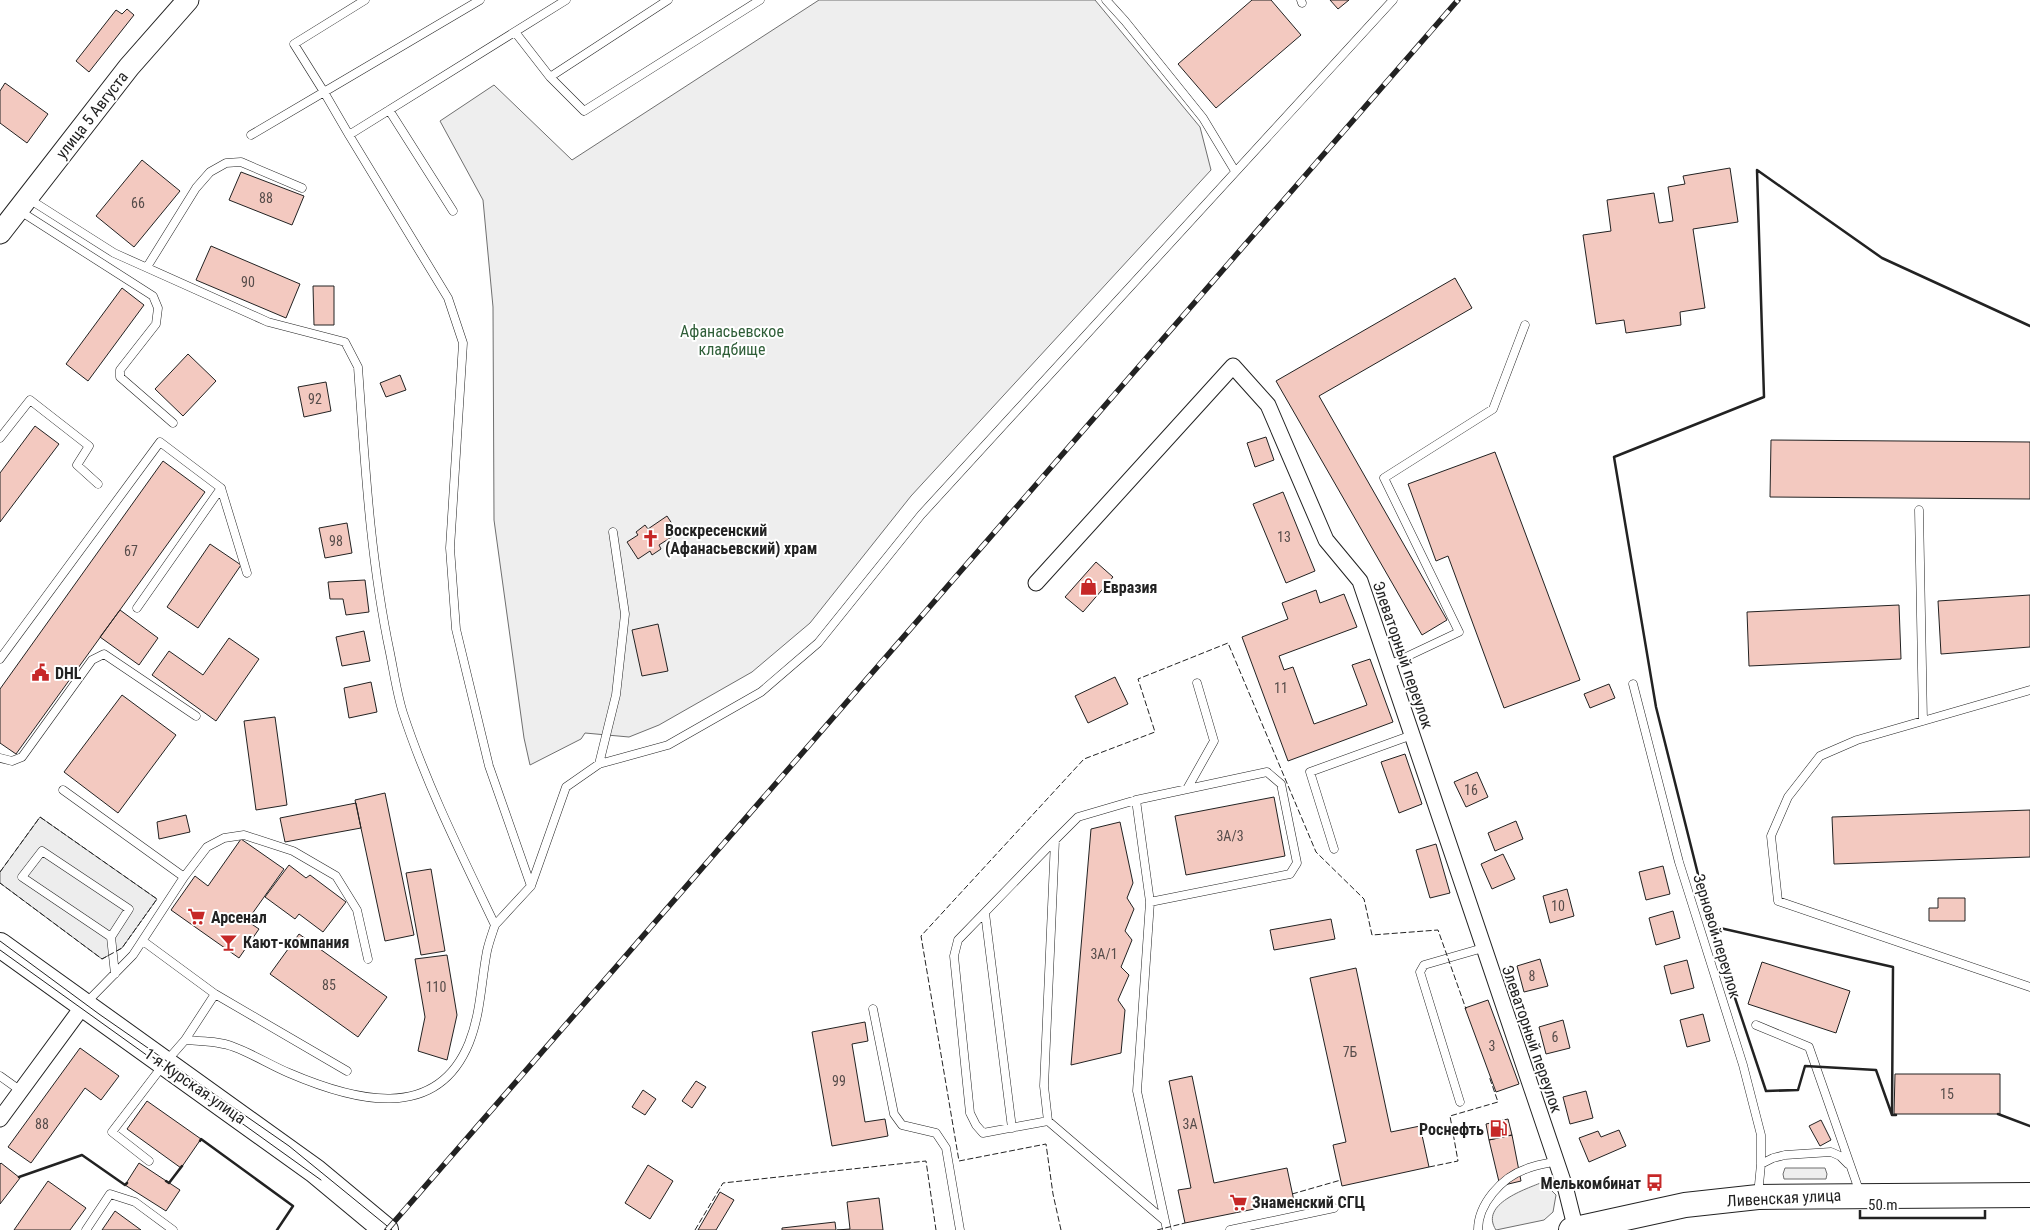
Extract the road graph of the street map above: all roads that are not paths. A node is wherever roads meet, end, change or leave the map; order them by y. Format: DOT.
graph roads {
  1 [pos="188,0"];
  2 [pos="364,0"];
  3 [pos="480,0"];
  4 [pos="566,0"];
  5 [pos="668,0"];
  6 [pos="760,0"];
  7 [pos="1106,0"];
  8 [pos="1393,0"];
  9 [pos="515,32"];
  10 [pos="550,77"];
  11 [pos="324,92"];
  12 [pos="389,110"];
  13 [pos="349,135"];
  14 [pos="251,136"];
  15 [pos="1234,171"];
  16 [pos="302,188"];
  17 [pos="23,204"];
  18 [pos="453,211"];
  19 [pos="0,233"];
  20 [pos="147,267"];
  21 [pos="1525,325"];
  22 [pos="173,423"];
  23 [pos="0,438"];
  24 [pos="98,484"];
  25 [pos="221,488"];
  26 [pos="1919,510"];
  27 [pos="613,532"];
  28 [pos="247,573"];
  29 [pos="1036,583"];
  30 [pos="137,608"];
  31 [pos="0,659"];
  32 [pos="1389,665"];
  33 [pos="1197,683"];
  34 [pos="1632,684"];
  35 [pos="2030,690"];
  36 [pos="196,716"];
  37 [pos="1922,721"];
  38 [pos="1412,735"];
  39 [pos="0,758"];
  40 [pos="599,764"];
  41 [pos="1187,789"];
  42 [pos="63,790"];
  43 [pos="1136,800"];
  44 [pos="1055,840"];
  45 [pos="1334,849"];
  46 [pos="184,878"];
  47 [pos="531,886"];
  48 [pos="1150,902"];
  49 [pos="985,912"];
  50 [pos="495,925"];
  51 [pos="111,937"];
  52 [pos="143,941"];
  53 [pos="0,945"];
  54 [pos="1483,948"];
  55 [pos="368,958"];
  56 [pos="115,974"];
  57 [pos="2030,987"];
  58 [pos="215,994"];
  59 [pos="83,1006"];
  60 [pos="874,1009"];
  61 [pos="1756,1025"];
  62 [pos="185,1040"];
  63 [pos="164,1064"];
  64 [pos="347,1072"];
  65 [pos="0,1076"];
  66 [pos="21,1091"];
  67 [pos="1460,1102"];
  68 [pos="0,1119"];
  69 [pos="1048,1121"];
  70 [pos="1012,1128"];
  71 [pos="149,1161"];
  72 [pos="1556,1161"];
  73 [pos="1762,1164"];
  74 [pos="1849,1164"];
  75 [pos="1860,1195"];
  76 [pos="2030,1195"];
  77 [pos="1758,1197"];
  78 [pos="1334,1208"];
  79 [pos="1164,1220"];
  80 [pos="1624,1224"];
  81 [pos="86,1230"];
  82 [pos="173,1230"];
  83 [pos="386,1230"];
  84 [pos="960,1230"];
  85 [pos="1167,1230"];
  86 [pos="1230,1230"];
  87 [pos="1478,1230"];
  88 [pos="1574,1230"];
  1 -- 17 [label="main road, улица 5 Августа"];
  2 -- 11 [label="lane"];
  3 -- 11 [label="lane"];
  4 -- 9 [label="lane"];
  5 -- 10 [label="lane"];
  6 -- 10 [label="lane"];
  7 -- 15 [label="lane"];
  8 -- 15 [label="lane"];
  9 -- 10 [label="lane"];
  9 -- 12 [label="lane"];
  11 -- 13 [label="lane"];
  11 -- 14 [label="lane"];
  12 -- 13 [label="lane"];
  12 -- 18 [label="lane"];
  13 -- 47 [label="lane"];
  15 -- 40 [label="lane"];
  16 -- 20 [label="lane"];
  17 -- 19 [label="main road, улица 5 Августа"];
  17 -- 20 [label="lane"];
  17 -- 22 [label="lane"];
  20 -- 50 [label="lane"];
  21 -- 32 [label="lane"];
  23 -- 24 [label="lane"];
  25 -- 28 [label="lane"];
  25 -- 30 [label="lane"];
  25 -- 31 [label="lane"];
  26 -- 37 [label="lane"];
  27 -- 40 [label="lane"];
  29 -- 32 [label="street, Элеваторный переулок"];
  32 -- 38 [label="street, Элеваторный переулок"];
  33 -- 41 [label="lane"];
  34 -- 73 [label="lane, Зерновой переулок"];
  35 -- 37 [label="lane"];
  36 -- 39 [label="lane"];
  37 -- 57 [label="lane"];
  38 -- 45 [label="lane"];
  38 -- 54 [label="street, Элеваторный переулок"];
  40 -- 47 [label="lane"];
  41 -- 43 [label="lane"];
  41 -- 48 [label="lane"];
  42 -- 46 [label="lane"];
  43 -- 44 [label="lane"];
  43 -- 48 [label="lane"];
  44 -- 49 [label="lane"];
  44 -- 69 [label="lane"];
  46 -- 52 [label="lane"];
  46 -- 55 [label="lane"];
  47 -- 50 [label="lane"];
  48 -- 79 [label="lane"];
  49 -- 70 [label="lane"];
  49 -- 70 [label="lane"];
  50 -- 62 [label="lane"];
  51 -- 51 [label="lane"];
  51 -- 56 [label="lane"];
  52 -- 56 [label="lane"];
  52 -- 58 [label="lane"];
  53 -- 59 [label="main road, 1-я Курская улица"];
  54 -- 67 [label="lane"];
  54 -- 72 [label="street, Элеваторный переулок"];
  56 -- 59 [label="lane"];
  58 -- 62 [label="lane"];
  58 -- 64 [label="lane"];
  59 -- 63 [label="main road, 1-я Курская улица"];
  59 -- 66 [label="street"];
  60 -- 84 [label="lane"];
  61 -- 74 [label="lane"];
  62 -- 63 [label="lane"];
  63 -- 71 [label="lane"];
  63 -- 83 [label="main road, 1-я Курская улица"];
  65 -- 66 [label="lane"];
  66 -- 68 [label="street"];
  69 -- 70 [label="lane"];
  69 -- 79 [label="lane"];
  72 -- 87 [label="lane"];
  72 -- 88 [label="street, Элеваторный переулок"];
  73 -- 74 [label="lane"];
  73 -- 77 [label="lane, Зерновой переулок"];
  74 -- 75 [label="lane"];
  75 -- 76 [label="main road, Ливенская улица"];
  75 -- 77 [label="main road, Ливенская улица"];
  77 -- 80 [label="main road, Ливенская улица"];
  78 -- 86 [label="lane"];
  79 -- 85 [label="lane"];
  80 -- 88 [label="main road, Ливенская улица"];
  81 -- 82 [label="lane"];
}
